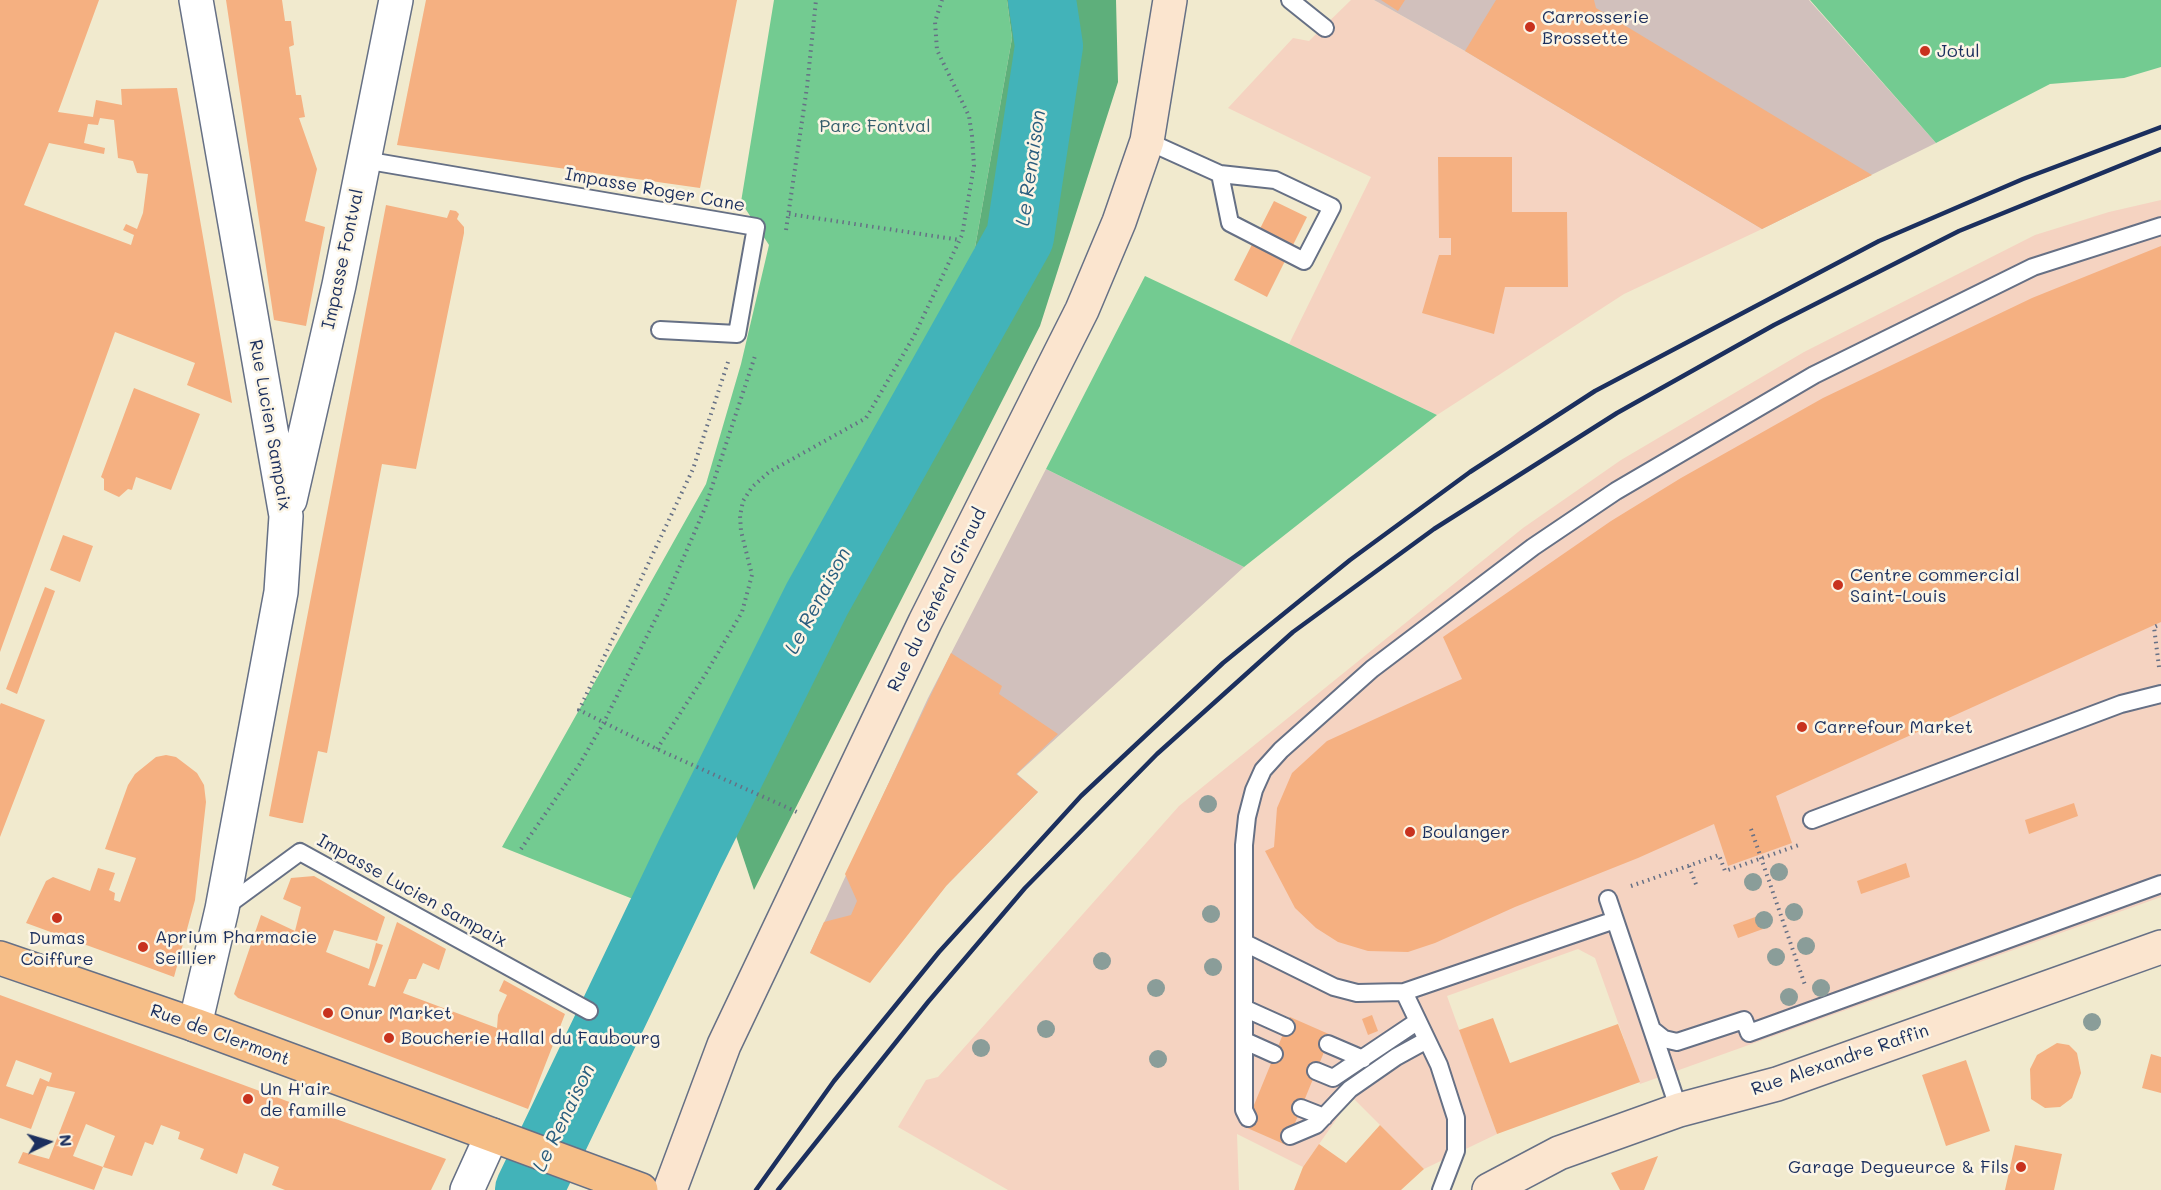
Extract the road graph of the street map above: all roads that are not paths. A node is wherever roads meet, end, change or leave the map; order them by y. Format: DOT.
graph roads {
  1 [pos="196,0"];
  2 [pos="396,0"];
  3 [pos="1170,0"];
  4 [pos="1290,0"];
  5 [pos="1325,28"];
  6 [pos="1147,141"];
  7 [pos="364,160"];
  8 [pos="1220,174"];
  9 [pos="2161,226"];
  10 [pos="660,330"];
  11 [pos="286,516"];
  12 [pos="2161,694"];
  13 [pos="1812,820"];
  14 [pos="2161,884"];
  15 [pos="1608,899"];
  16 [pos="222,909"];
  17 [pos="1615,920"];
  18 [pos="1245,943"];
  19 [pos="2161,947"];
  20 [pos="0,958"];
  21 [pos="1404,992"];
  22 [pos="1246,1009"];
  23 [pos="589,1011"];
  24 [pos="1418,1021"];
  25 [pos="195,1025"];
  26 [pos="1286,1027"];
  27 [pos="1654,1031"];
  28 [pos="1427,1040"];
  29 [pos="1245,1041"];
  30 [pos="1328,1044"];
  31 [pos="1275,1054"];
  32 [pos="1363,1059"];
  33 [pos="1317,1071"];
  34 [pos="1301,1108"];
  35 [pos="1679,1110"];
  36 [pos="1324,1117"];
  37 [pos="1248,1118"];
  38 [pos="1290,1136"];
  39 [pos="505,1139"];
  40 [pos="629,1185"];
  41 [pos="467,1190"];
  42 [pos="670,1190"];
  43 [pos="1442,1190"];
  44 [pos="1489,1190"];
  1 -- 11 [label="street, Rue Lucien Sampaix"];
  2 -- 7 [label="street, Impasse Fontval"];
  3 -- 6 [label="street, Rue du Général Giraud"];
  4 -- 5 [label="lane"];
  6 -- 8 [label="lane"];
  6 -- 42 [label="street, Rue du Général Giraud"];
  7 -- 10 [label="lane, Impasse Roger Cane"];
  7 -- 11 [label="street, Impasse Fontval"];
  8 -- 8 [label="lane"];
  9 -- 18 [label="lane"];
  11 -- 16 [label="street, Rue Lucien Sampaix"];
  12 -- 13 [label="lane"];
  14 -- 27 [label="lane"];
  15 -- 17 [label="lane"];
  16 -- 23 [label="lane, Impasse Lucien Sampaix"];
  16 -- 25 [label="street, Rue Lucien Sampaix"];
  17 -- 21 [label="lane"];
  17 -- 27 [label="lane"];
  18 -- 21 [label="lane"];
  18 -- 22 [label="lane"];
  19 -- 35 [label="street, Rue Alexandre Raffin"];
  20 -- 25 [label="main road, Rue de Clermont"];
  21 -- 24 [label="lane"];
  22 -- 26 [label="lane"];
  22 -- 29 [label="lane"];
  24 -- 28 [label="lane"];
  24 -- 32 [label="lane"];
  25 -- 39 [label="main road, Rue de Clermont"];
  27 -- 35 [label="lane"];
  28 -- 36 [label="lane"];
  28 -- 43 [label="lane"];
  29 -- 31 [label="lane"];
  29 -- 37 [label="lane"];
  30 -- 32 [label="lane"];
  32 -- 33 [label="lane"];
  34 -- 36 [label="lane"];
  35 -- 44 [label="street, Rue Alexandre Raffin"];
  36 -- 38 [label="lane"];
  39 -- 40 [label="main road, Rue de Clermont"];
  39 -- 41 [label="street"];
}
